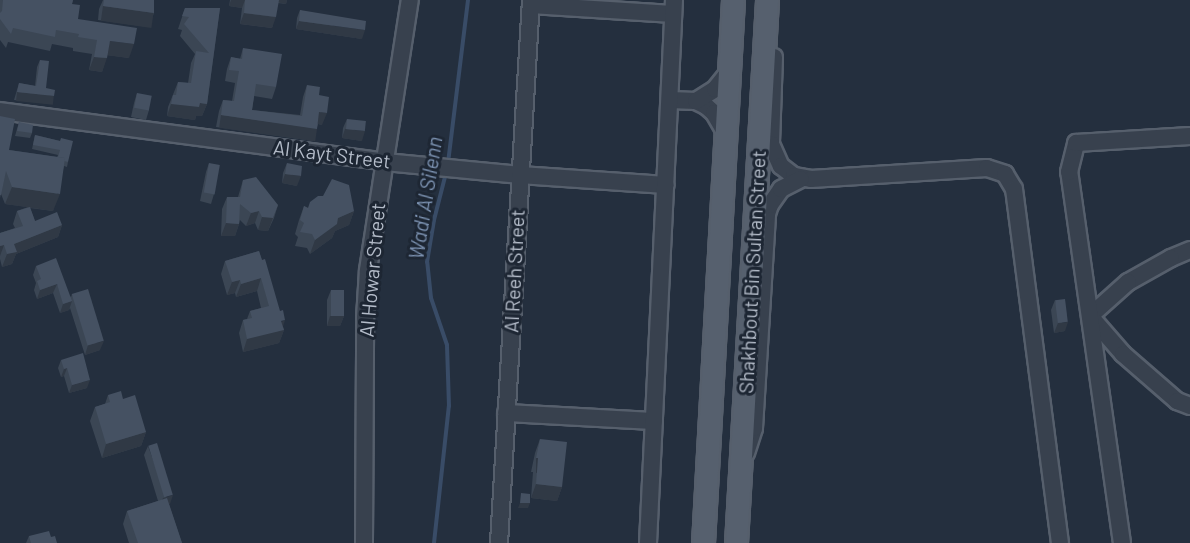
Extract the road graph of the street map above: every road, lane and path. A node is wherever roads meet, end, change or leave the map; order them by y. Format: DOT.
graph roads {
  1 [pos="410,0"];
  2 [pos="733,0"];
  3 [pos="767,0"];
  4 [pos="531,3"];
  5 [pos="674,7"];
  6 [pos="765,38"];
  7 [pos="729,72"];
  8 [pos="670,100"];
  9 [pos="696,101"];
  10 [pos="0,111"];
  11 [pos="725,132"];
  12 [pos="1190,136"];
  13 [pos="385,162"];
  14 [pos="520,175"];
  15 [pos="801,179"];
  16 [pos="666,184"];
  17 [pos="1190,250"];
  18 [pos="1090,316"];
  19 [pos="1190,406"];
  20 [pos="506,413"];
  21 [pos="654,421"];
  22 [pos="741,461"];
  23 [pos="364,543"];
  24 [pos="499,543"];
  25 [pos="648,543"];
  26 [pos="703,543"];
  27 [pos="736,543"];
  28 [pos="1060,543"];
  29 [pos="1122,543"];
  1 -- 13 [label="street, Al Howar Street"];
  2 -- 7 [label="main road, Shakhbout Bin Sultan Street"];
  3 -- 6 [label="main road, Shakhbout Bin Sultan Street"];
  4 -- 5 [label="street"];
  4 -- 14 [label="street, Al Reeh Street"];
  5 -- 8 [label="street"];
  6 -- 15 [label="street"];
  6 -- 22 [label="main road, Shakhbout Bin Sultan Street"];
  7 -- 9 [label="street"];
  7 -- 11 [label="main road, Shakhbout Bin Sultan Street"];
  8 -- 9 [label="street"];
  8 -- 16 [label="street"];
  9 -- 11 [label="street"];
  10 -- 13 [label="street, Al Kayt Street"];
  11 -- 26 [label="main road, Shakhbout Bin Sultan Street"];
  12 -- 18 [label="street"];
  13 -- 14 [label="street, Al Kayt Street"];
  13 -- 23 [label="street, Al Howar Street"];
  14 -- 16 [label="street, Al Kayt Street"];
  14 -- 20 [label="street, Al Reeh Street"];
  15 -- 22 [label="street"];
  15 -- 28 [label="street"];
  16 -- 21 [label="street"];
  17 -- 18 [label="street"];
  18 -- 19 [label="street"];
  18 -- 29 [label="street"];
  20 -- 21 [label="street"];
  20 -- 24 [label="street, Al Reeh Street"];
  21 -- 25 [label="street"];
  22 -- 27 [label="main road, Shakhbout Bin Sultan Street"];
}
